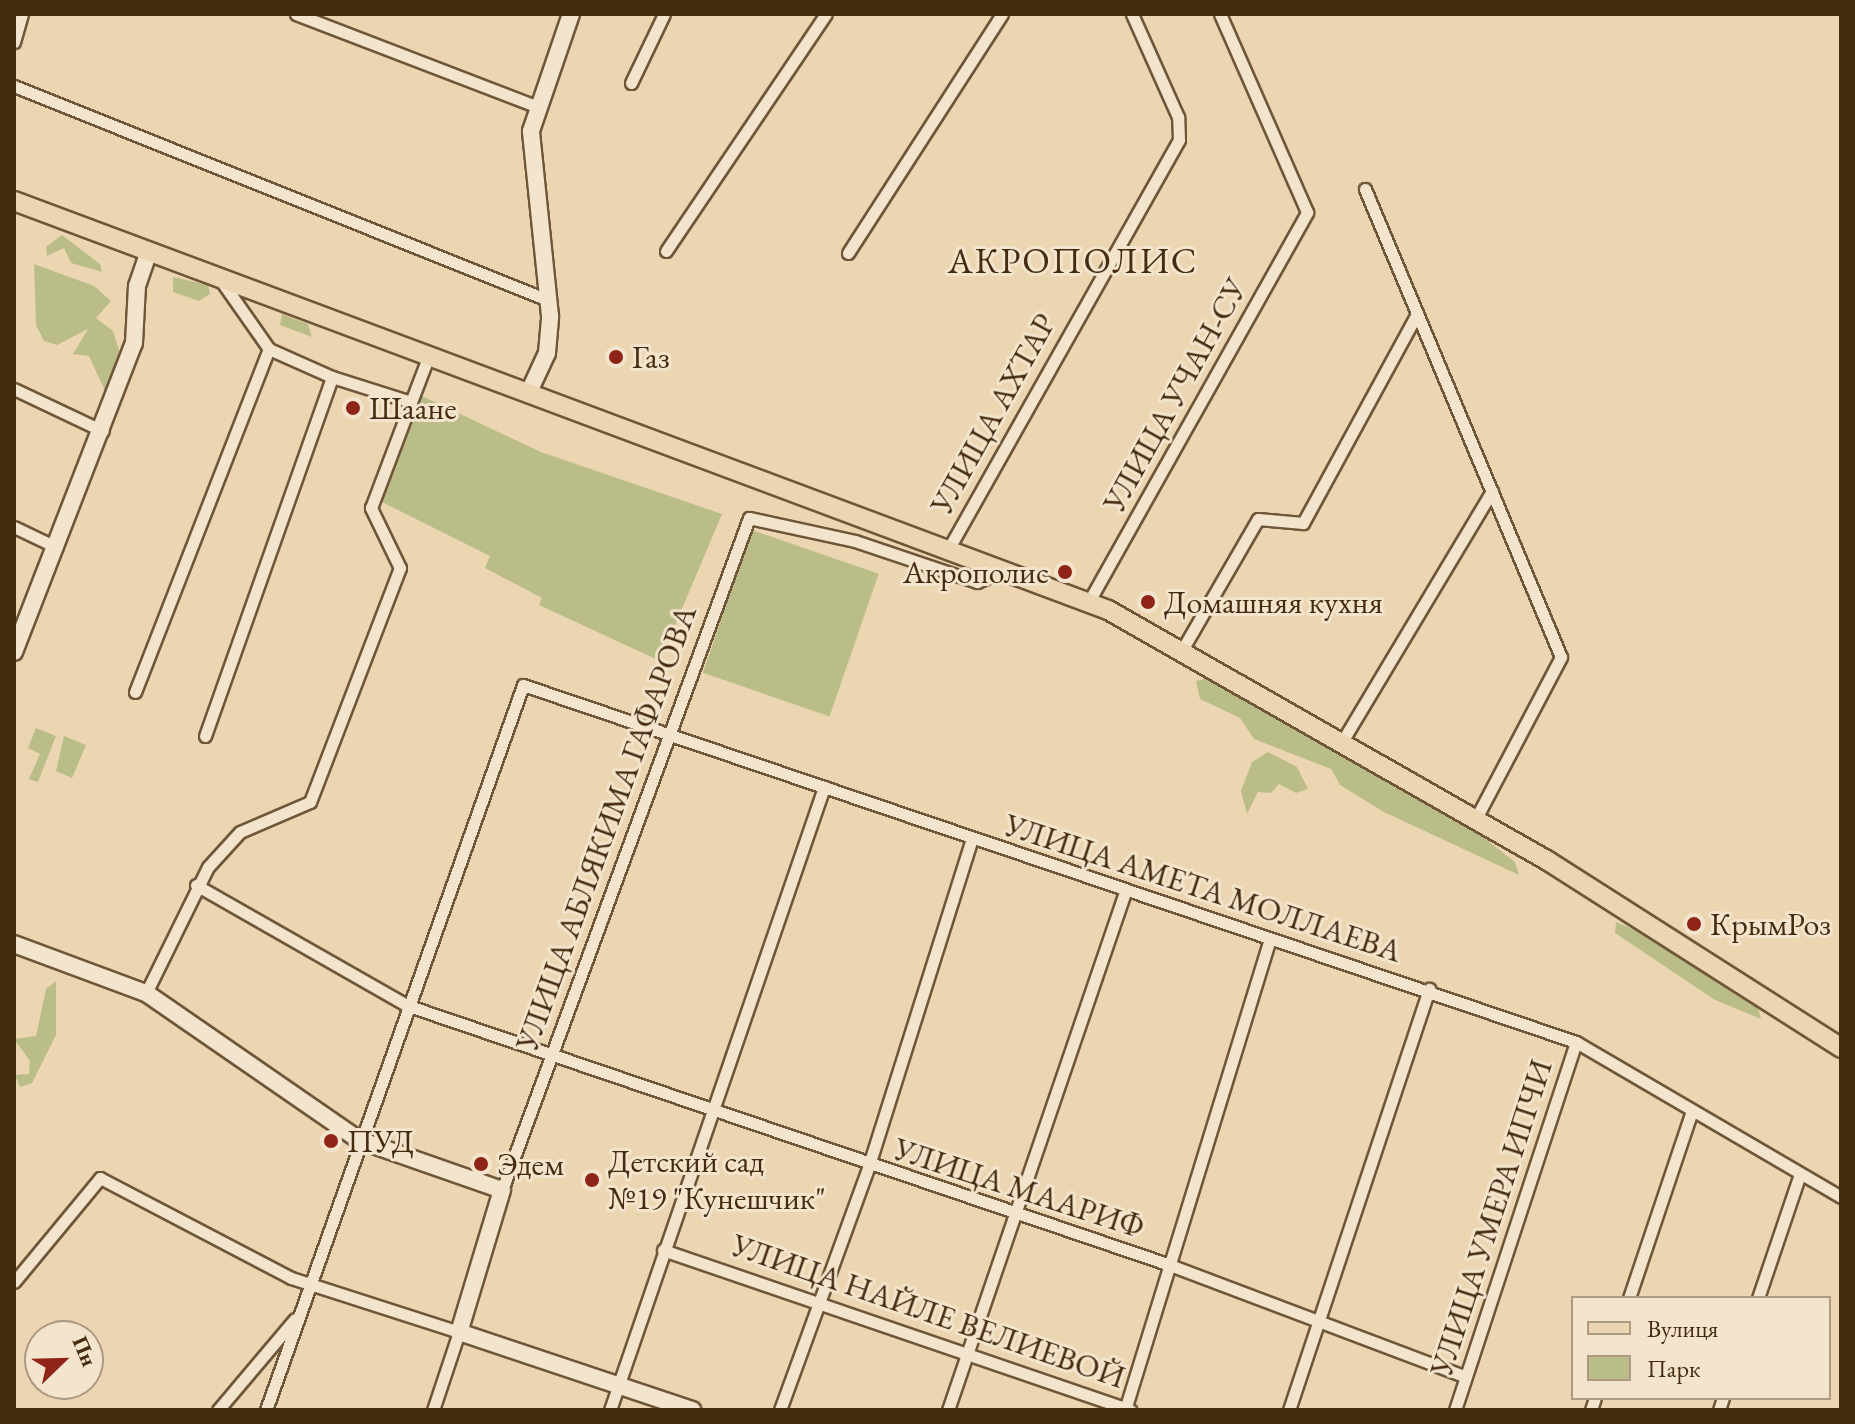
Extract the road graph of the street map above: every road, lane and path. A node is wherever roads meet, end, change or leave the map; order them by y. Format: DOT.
graph roads {
  1 [pos="22,14"];
  2 [pos="296,14"];
  3 [pos="571,14"];
  4 [pos="664,14"];
  5 [pos="826,14"];
  6 [pos="1002,14"];
  7 [pos="1132,14"];
  8 [pos="1220,14"];
  9 [pos="14,42"];
  10 [pos="631,83"];
  11 [pos="14,86"];
  12 [pos="536,106"];
  13 [pos="1365,189"];
  14 [pos="14,201"];
  15 [pos="149,251"];
  16 [pos="666,251"];
  17 [pos="848,253"];
  18 [pos="219,278"];
  19 [pos="548,300"];
  20 [pos="1417,314"];
  21 [pos="269,349"];
  22 [pos="429,355"];
  23 [pos="332,377"];
  24 [pos="14,389"];
  25 [pos="528,394"];
  26 [pos="411,402"];
  27 [pos="103,431"];
  28 [pos="1492,491"];
  29 [pos="14,527"];
  30 [pos="56,547"];
  31 [pos="949,548"];
  32 [pos="1005,570"];
  33 [pos="1088,603"];
  34 [pos="1182,650"];
  35 [pos="14,652"];
  36 [pos="135,692"];
  37 [pos="205,736"];
  38 [pos="666,736"];
  39 [pos="1343,740"];
  40 [pos="824,787"];
  41 [pos="1476,818"];
  42 [pos="972,839"];
  43 [pos="196,885"];
  44 [pos="1125,892"];
  45 [pos="1269,943"];
  46 [pos="14,944"];
  47 [pos="1429,989"];
  48 [pos="146,993"];
  49 [pos="406,1005"];
  50 [pos="1576,1042"];
  51 [pos="1841,1048"];
  52 [pos="552,1059"];
  53 [pos="1692,1111"];
  54 [pos="712,1114"];
  55 [pos="359,1140"];
  56 [pos="869,1165"];
  57 [pos="1800,1174"];
  58 [pos="502,1190"];
  59 [pos="1841,1197"];
  60 [pos="1013,1215"];
  61 [pos="663,1250"];
  62 [pos="1170,1265"];
  63 [pos="307,1280"];
  64 [pos="14,1282"];
  65 [pos="1630,1296"];
  66 [pos="1759,1296"];
  67 [pos="818,1304"];
  68 [pos="299,1316"];
  69 [pos="1321,1320"];
  70 [pos="459,1332"];
  71 [pos="971,1353"];
  72 [pos="1466,1377"];
  73 [pos="618,1387"];
  74 [pos="218,1410"];
  75 [pos="266,1410"];
  76 [pos="433,1410"];
  77 [pos="610,1410"];
  78 [pos="692,1410"];
  79 [pos="780,1410"];
  80 [pos="948,1410"];
  81 [pos="1127,1410"];
  82 [pos="1289,1410"];
  83 [pos="1455,1410"];
  1 -- 9 [label="street"];
  2 -- 12 [label="street"];
  3 -- 12 [label="street"];
  4 -- 10 [label="street"];
  5 -- 16 [label="street"];
  6 -- 17 [label="street"];
  7 -- 31 [label="street, УЛИЦА АХТАР"];
  8 -- 33 [label="street, УЛИЦА УЧАН-СУ"];
  11 -- 19 [label="street"];
  12 -- 19 [label="street"];
  13 -- 20 [label="street"];
  14 -- 15 [label="main road"];
  15 -- 18 [label="main road"];
  15 -- 27 [label="street"];
  18 -- 21 [label="street"];
  18 -- 22 [label="main road"];
  19 -- 25 [label="street"];
  20 -- 28 [label="street"];
  20 -- 34 [label="street"];
  21 -- 23 [label="street"];
  21 -- 36 [label="street"];
  22 -- 25 [label="main road"];
  22 -- 26 [label="street"];
  23 -- 26 [label="street"];
  23 -- 37 [label="street"];
  24 -- 27 [label="street"];
  25 -- 31 [label="main road"];
  26 -- 43 [label="street"];
  27 -- 30 [label="street"];
  28 -- 39 [label="street"];
  28 -- 41 [label="street"];
  29 -- 30 [label="street"];
  30 -- 35 [label="street"];
  31 -- 32 [label="main road"];
  32 -- 33 [label="main road"];
  32 -- 38 [label="street, УЛИЦА АБЛЯКИМА ГАФАРОВА"];
  33 -- 34 [label="main road"];
  34 -- 39 [label="main road"];
  38 -- 40 [label="street, УЛИЦА АМЕТА МОЛЛАЕВА"];
  38 -- 49 [label="street, УЛИЦА АМЕТА МОЛЛАЕВА"];
  38 -- 52 [label="street, УЛИЦА АБЛЯКИМА ГАФАРОВА"];
  39 -- 41 [label="main road"];
  40 -- 42 [label="street, УЛИЦА АМЕТА МОЛЛАЕВА"];
  40 -- 54 [label="street"];
  41 -- 51 [label="main road"];
  42 -- 44 [label="street, УЛИЦА АМЕТА МОЛЛАЕВА"];
  42 -- 56 [label="street"];
  43 -- 48 [label="street"];
  43 -- 49 [label="street, УЛИЦА МААРИФ"];
  44 -- 45 [label="street, УЛИЦА АМЕТА МОЛЛАЕВА"];
  44 -- 60 [label="street"];
  45 -- 47 [label="street, УЛИЦА АМЕТА МОЛЛАЕВА"];
  45 -- 62 [label="street"];
  46 -- 48 [label="street"];
  47 -- 50 [label="street, УЛИЦА АМЕТА МОЛЛАЕВА"];
  47 -- 69 [label="street"];
  48 -- 55 [label="street"];
  49 -- 52 [label="street, УЛИЦА МААРИФ"];
  49 -- 55 [label="street"];
  50 -- 53 [label="street, УЛИЦА АМЕТА МОЛЛАЕВА"];
  50 -- 72 [label="street, УЛИЦА УМЕРА ИПЧИ"];
  52 -- 54 [label="street, УЛИЦА МААРИФ"];
  52 -- 58 [label="street, УЛИЦА АБЛЯКИМА ГАФАРОВА"];
  53 -- 57 [label="street, УЛИЦА АМЕТА МОЛЛАЕВА"];
  53 -- 65 [label="street"];
  54 -- 56 [label="street, УЛИЦА МААРИФ"];
  54 -- 61 [label="street"];
  55 -- 58 [label="street"];
  55 -- 63 [label="street"];
  56 -- 60 [label="street, УЛИЦА МААРИФ"];
  56 -- 67 [label="street"];
  57 -- 59 [label="street, УЛИЦА АМЕТА МОЛЛАЕВА"];
  57 -- 66 [label="street"];
  58 -- 70 [label="street, УЛИЦА АБЛЯКИМА ГАФАРОВА"];
  60 -- 62 [label="street, УЛИЦА МААРИФ"];
  60 -- 71 [label="street"];
  61 -- 67 [label="street, УЛИЦА НАЙЛЕ ВЕЛИЕВОЙ"];
  61 -- 73 [label="street"];
  62 -- 69 [label="street, УЛИЦА МААРИФ"];
  62 -- 81 [label="street"];
  63 -- 64 [label="street"];
  63 -- 68 [label="street"];
  63 -- 70 [label="street"];
  67 -- 71 [label="street, УЛИЦА НАЙЛЕ ВЕЛИЕВОЙ"];
  67 -- 79 [label="street"];
  68 -- 74 [label="street"];
  68 -- 75 [label="street"];
  69 -- 72 [label="street, УЛИЦА МААРИФ"];
  69 -- 82 [label="street"];
  70 -- 73 [label="street"];
  70 -- 76 [label="street, УЛИЦА АБЛЯКИМА ГАФАРОВА"];
  71 -- 80 [label="street"];
  71 -- 81 [label="street, УЛИЦА НАЙЛЕ ВЕЛИЕВОЙ"];
  72 -- 83 [label="street, УЛИЦА УМЕРА ИПЧИ"];
  73 -- 77 [label="street"];
  73 -- 78 [label="street"];
}
